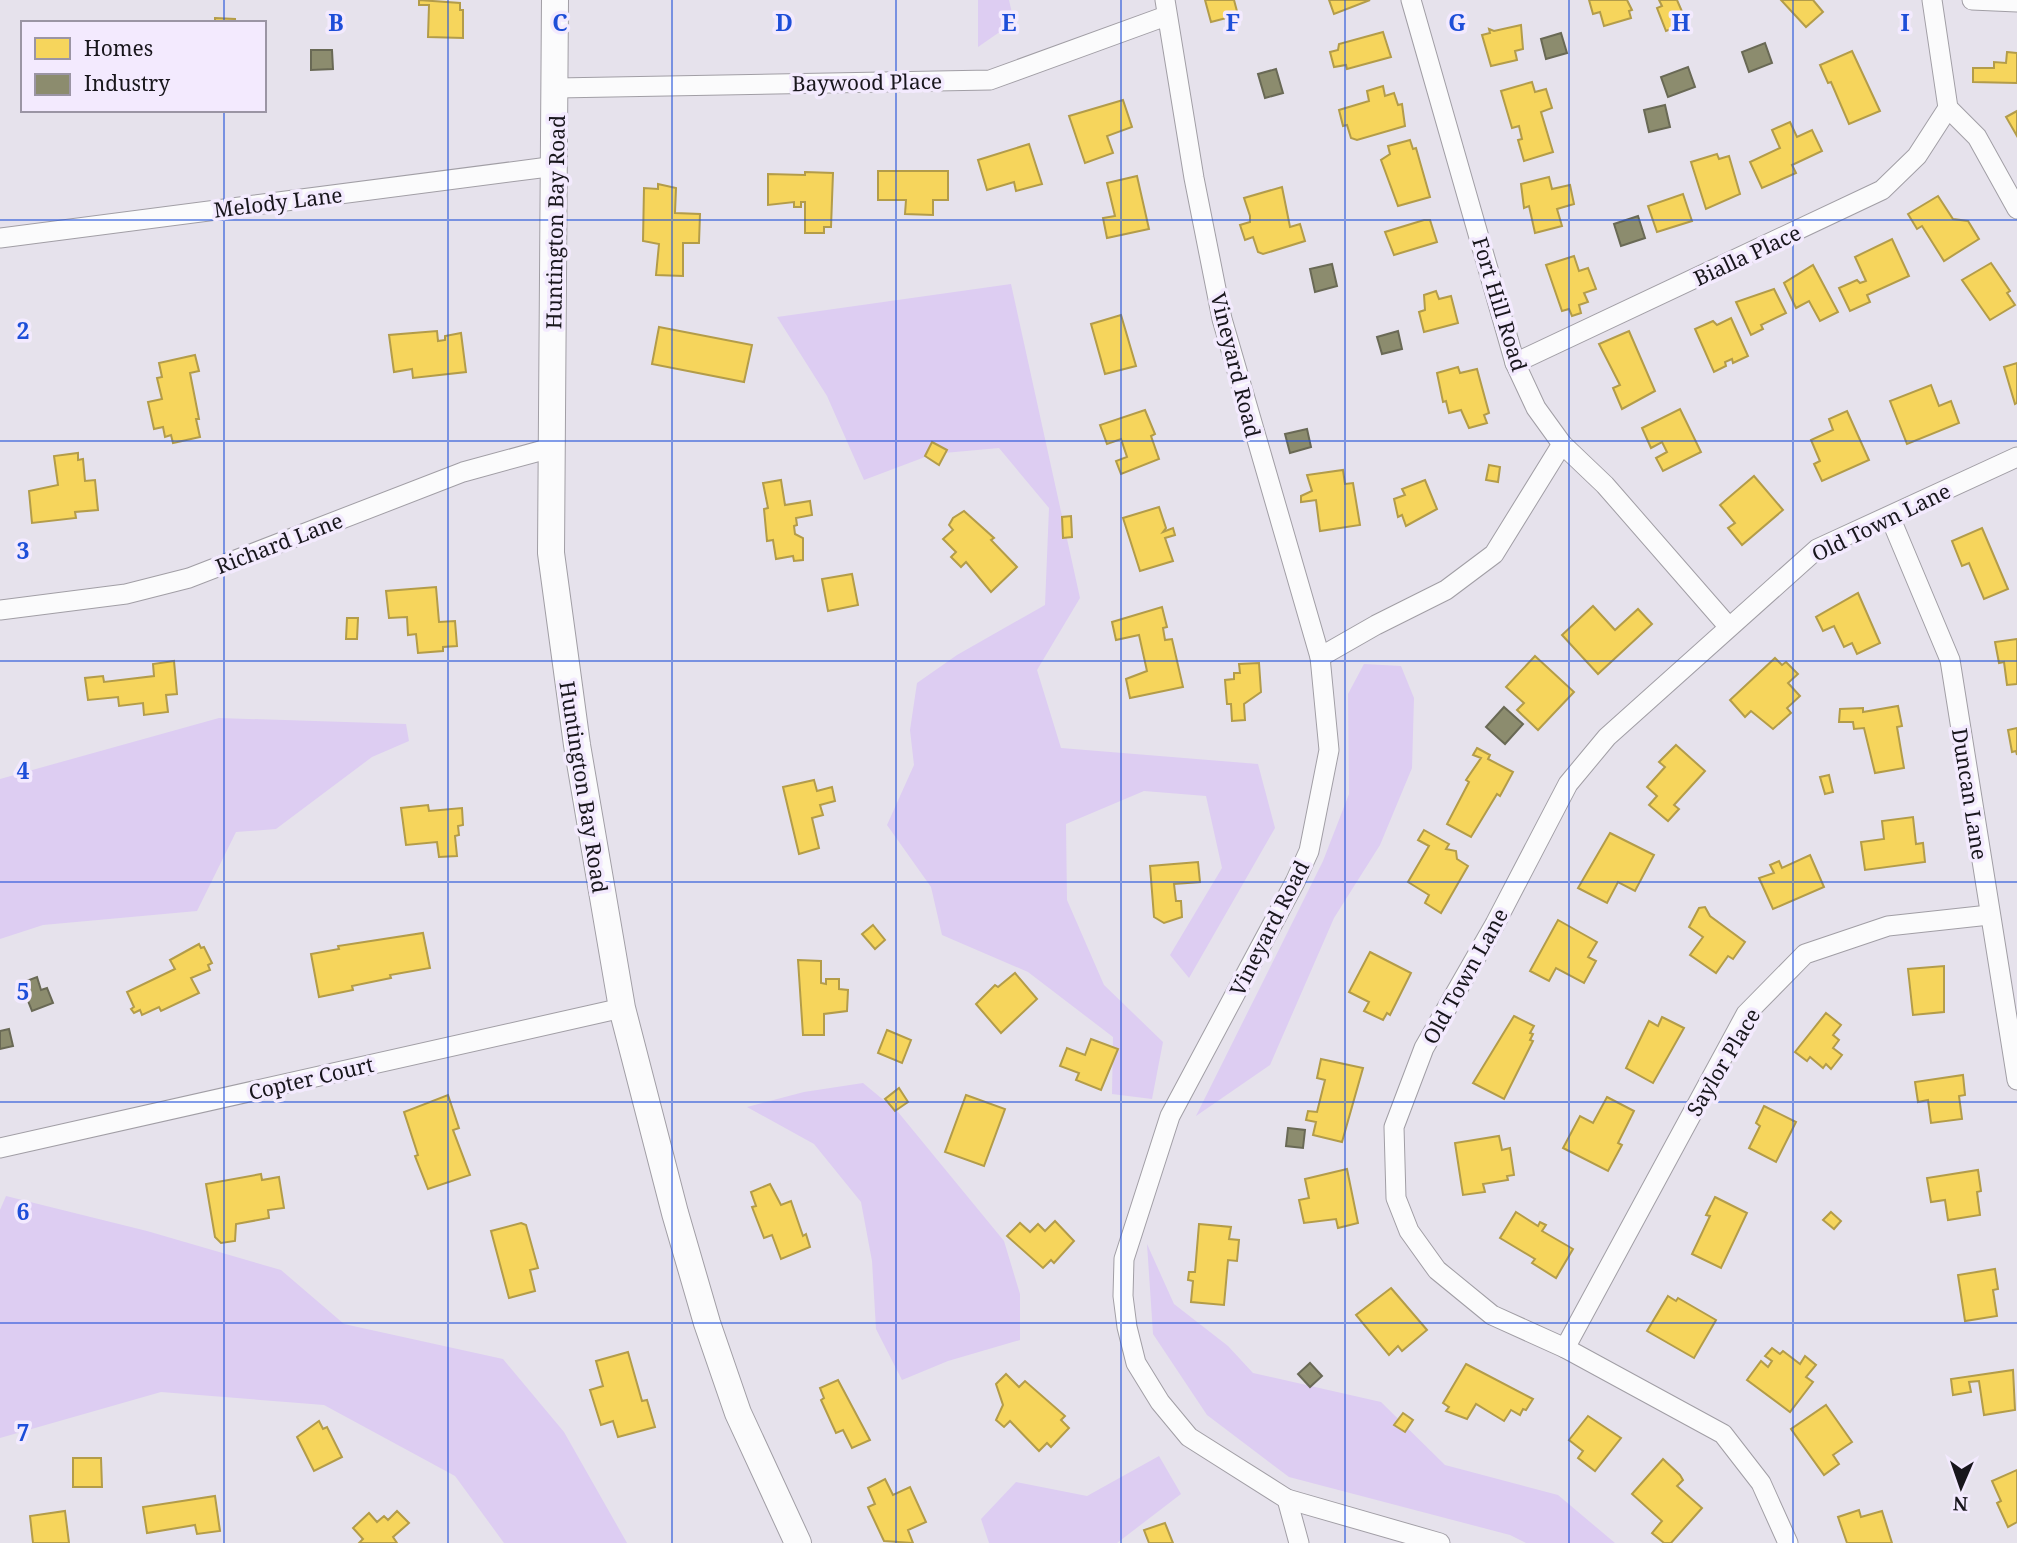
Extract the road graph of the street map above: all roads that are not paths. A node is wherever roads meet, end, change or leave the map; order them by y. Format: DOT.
graph roads {
  1 [pos="555,0"];
  2 [pos="1411,0"];
  3 [pos="1932,0"];
  4 [pos="1972,0"];
  5 [pos="2017,2"];
  6 [pos="1165,8"];
  7 [pos="556,88"];
  8 [pos="1948,108"];
  9 [pos="556,166"];
  10 [pos="2017,209"];
  11 [pos="0,238"];
  12 [pos="1515,363"];
  13 [pos="1562,444"];
  14 [pos="551,448"];
  15 [pos="2017,457"];
  16 [pos="1890,517"];
  17 [pos="0,610"];
  18 [pos="1728,626"];
  19 [pos="1320,657"];
  20 [pos="1989,915"];
  21 [pos="622,1008"];
  22 [pos="2017,1080"];
  23 [pos="0,1148"];
  24 [pos="1565,1348"];
  25 [pos="1287,1499"];
  26 [pos="798,1543"];
  27 [pos="1299,1543"];
  28 [pos="1440,1543"];
  29 [pos="1788,1543"];
  1 -- 7 [label="street, Huntington Bay Road"];
  2 -- 12 [label="street, Fort Hill Road"];
  3 -- 8 [label="street"];
  4 -- 5 [label="street"];
  6 -- 7 [label="street, Baywood Place"];
  6 -- 19 [label="street, Vineyard Road"];
  7 -- 9 [label="street, Huntington Bay Road"];
  8 -- 10 [label="street"];
  8 -- 12 [label="street, Bialla Place"];
  9 -- 11 [label="street, Melody Lane"];
  9 -- 14 [label="street, Huntington Bay Road"];
  12 -- 13 [label="street, Fort Hill Road"];
  13 -- 18 [label="street, Fort Hill Road"];
  13 -- 19 [label="street"];
  14 -- 17 [label="street, Richard Lane"];
  14 -- 21 [label="street, Huntington Bay Road"];
  15 -- 16 [label="street, Old Town Lane"];
  16 -- 18 [label="street, Old Town Lane"];
  16 -- 20 [label="street, Duncan Lane"];
  18 -- 24 [label="street, Old Town Lane"];
  19 -- 25 [label="street, Vineyard Road"];
  20 -- 22 [label="street, Duncan Lane"];
  20 -- 24 [label="street, Saylor Place"];
  21 -- 23 [label="street, Copter Court"];
  21 -- 26 [label="street, Huntington Bay Road"];
  24 -- 29 [label="street, Old Town Lane"];
  25 -- 27 [label="street"];
  25 -- 28 [label="street, Vineyard Road"];
}
